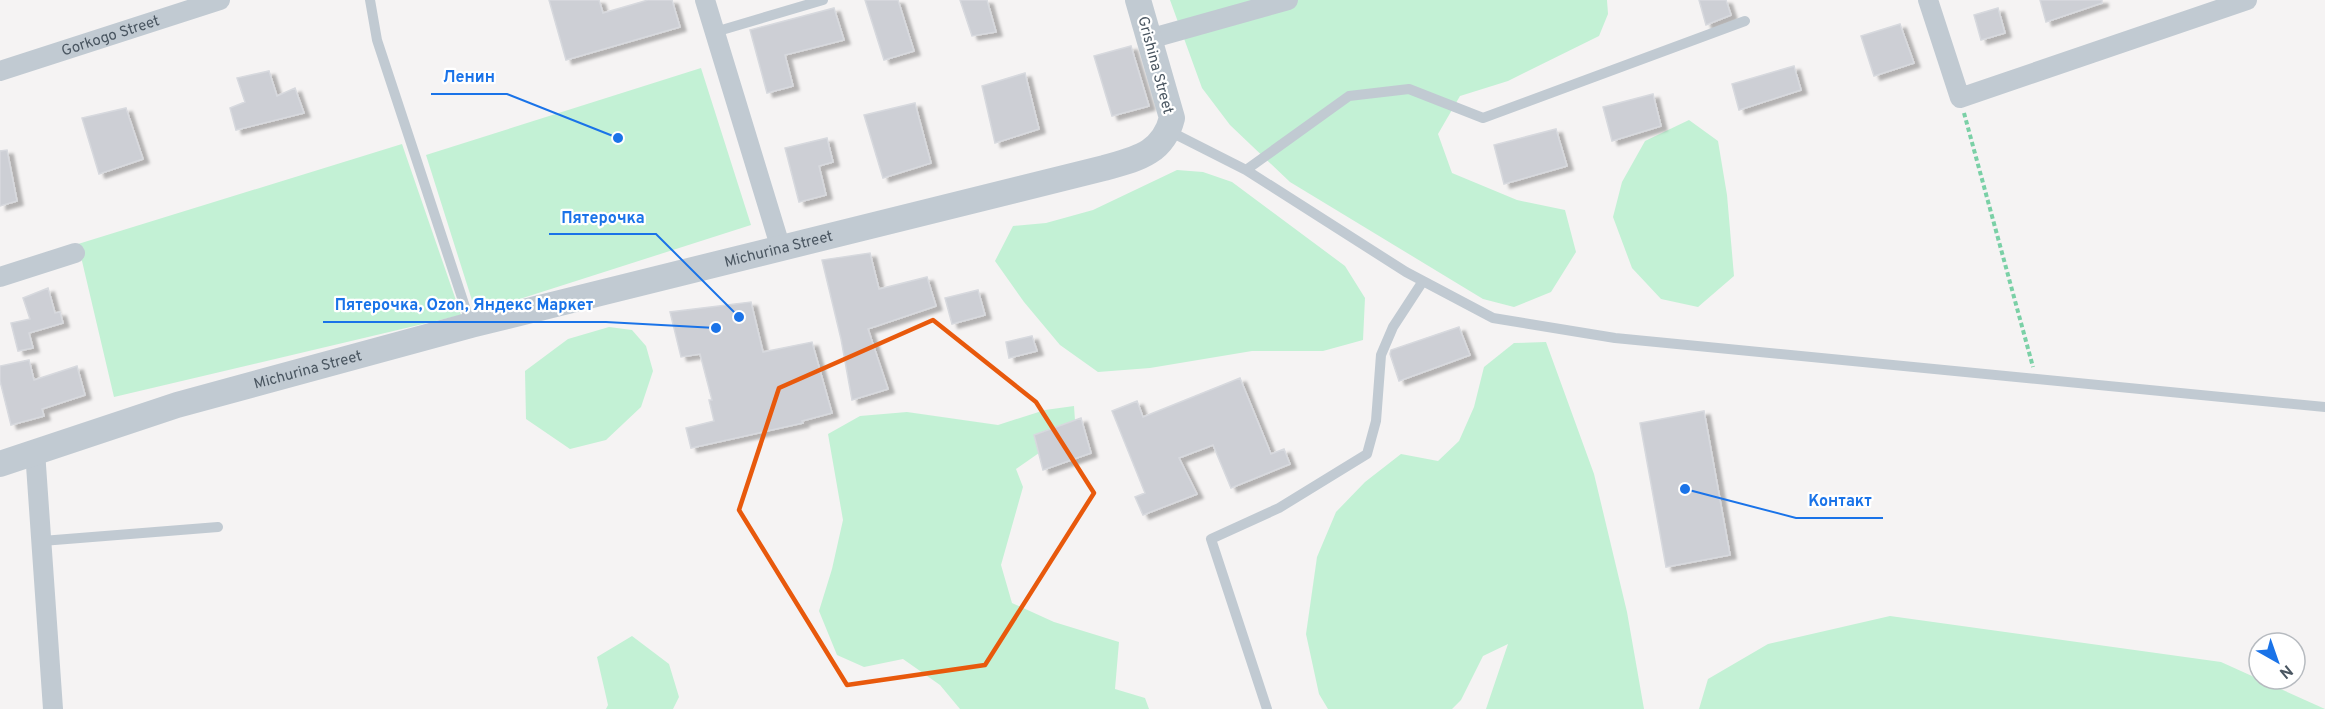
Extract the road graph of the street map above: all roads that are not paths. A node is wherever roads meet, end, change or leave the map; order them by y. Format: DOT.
graph roads {
  1 [pos="220,0"];
  2 [pos="370,0"];
  3 [pos="705,0"];
  4 [pos="824,0"];
  5 [pos="1138,0"];
  6 [pos="1288,0"];
  7 [pos="1928,0"];
  8 [pos="2247,0"];
  9 [pos="1746,21"];
  10 [pos="715,32"];
  11 [pos="1149,39"];
  12 [pos="0,71"];
  13 [pos="1168,131"];
  14 [pos="1246,170"];
  15 [pos="781,249"];
  16 [pos="75,253"];
  17 [pos="0,277"];
  18 [pos="1423,281"];
  19 [pos="471,325"];
  20 [pos="2325,407"];
  21 [pos="35,451"];
  22 [pos="0,464"];
  23 [pos="218,527"];
  24 [pos="42,541"];
  25 [pos="54,709"];
  26 [pos="1267,709"];
  1 -- 12 [label="street, Gorkogo Street"];
  2 -- 19 [label="lane"];
  3 -- 10 [label="street"];
  4 -- 10 [label="lane"];
  5 -- 11 [label="street, Grishina Street"];
  6 -- 11 [label="street"];
  7 -- 8 [label="street"];
  9 -- 14 [label="lane"];
  10 -- 15 [label="street"];
  11 -- 13 [label="street, Grishina Street"];
  13 -- 14 [label="lane"];
  13 -- 15 [label="street, Michurina Street"];
  14 -- 18 [label="lane"];
  15 -- 19 [label="street, Michurina Street"];
  16 -- 17 [label="street"];
  18 -- 20 [label="lane"];
  18 -- 26 [label="lane"];
  19 -- 21 [label="street, Michurina Street"];
  21 -- 22 [label="street, Michurina Street"];
  21 -- 24 [label="street"];
  23 -- 24 [label="lane"];
  24 -- 25 [label="street"];
}
